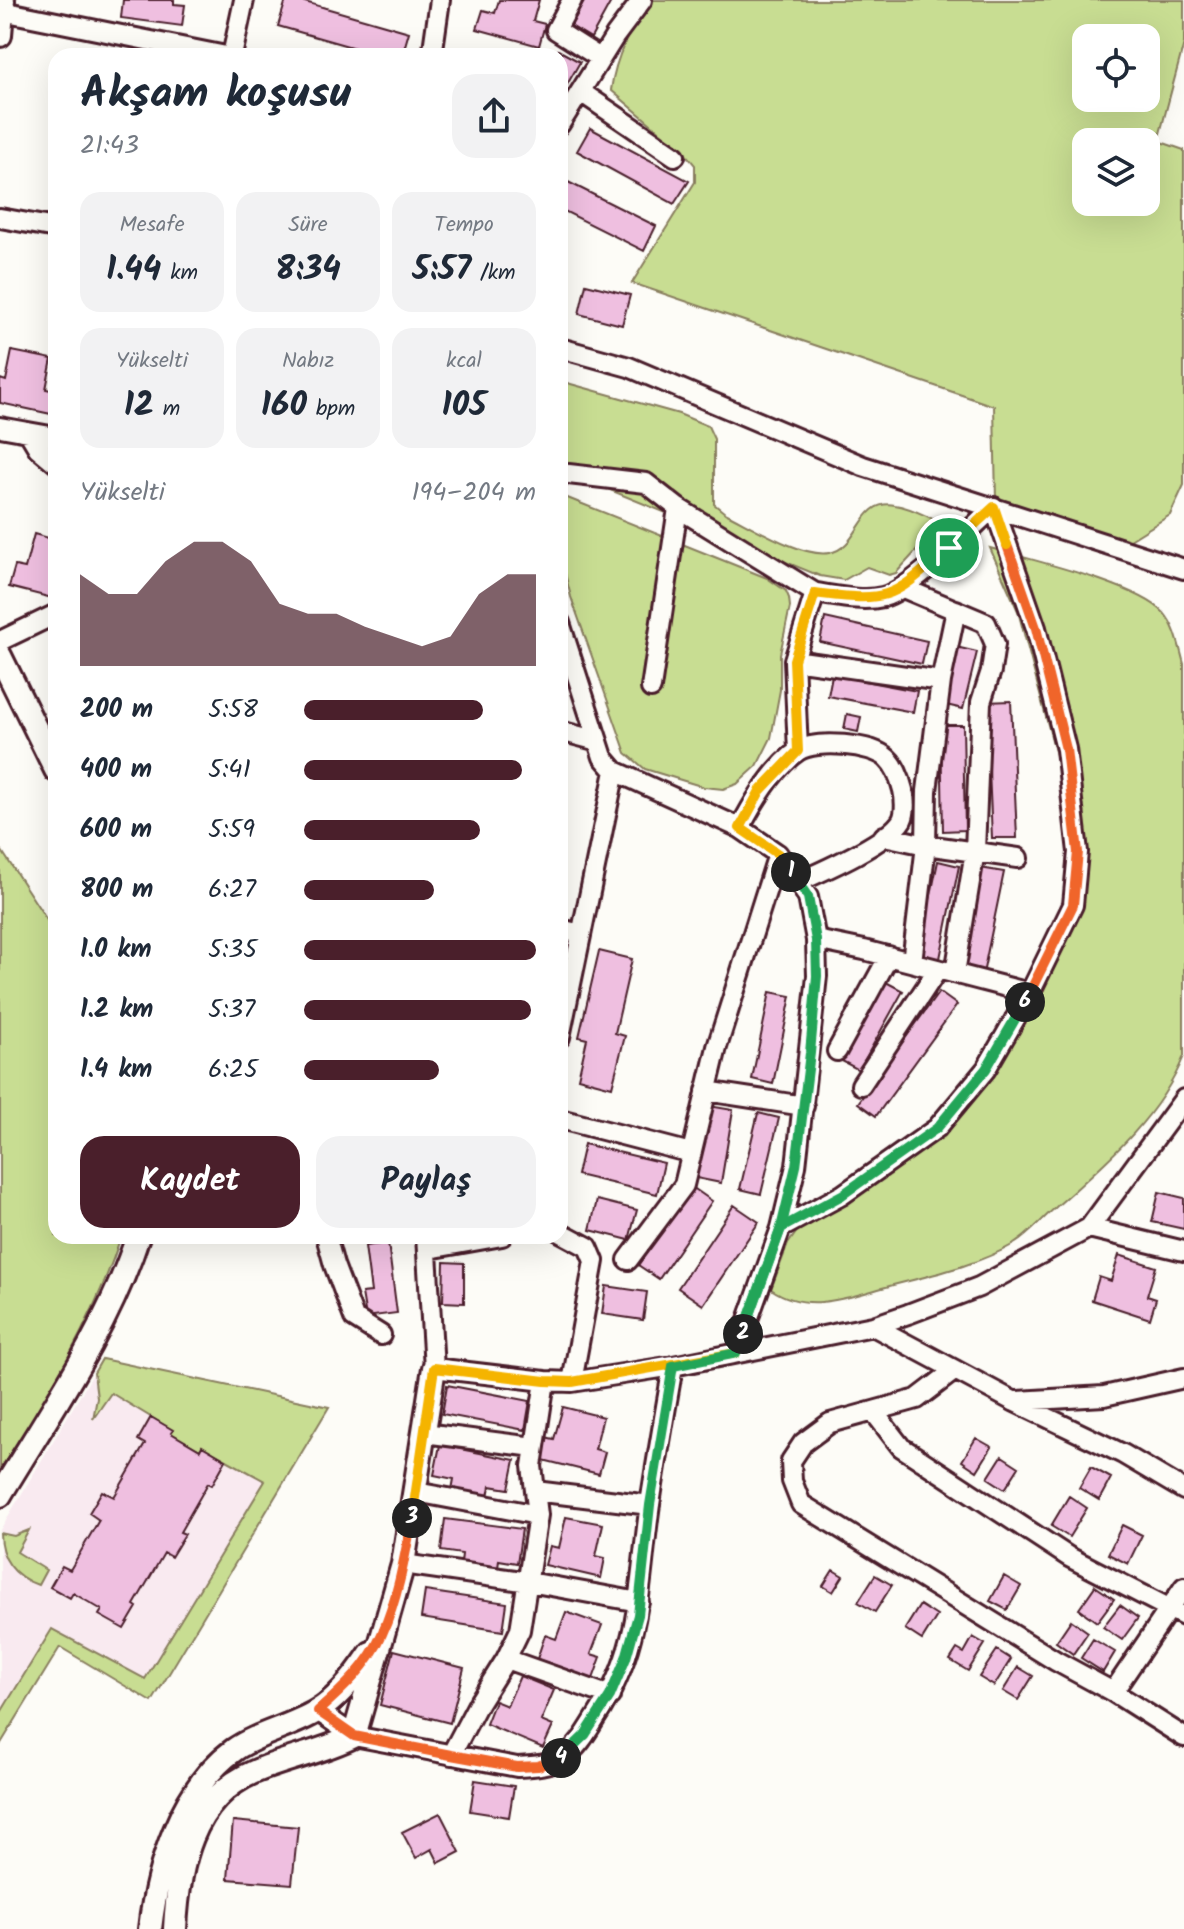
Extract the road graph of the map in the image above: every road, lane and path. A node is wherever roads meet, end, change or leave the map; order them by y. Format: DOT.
graph roads {
  1 [pos="244,0"];
  2 [pos="440,0"];
  3 [pos="572,0"];
  4 [pos="642,0"];
  5 [pos="2,5"];
  6 [pos="0,35"];
  7 [pos="193,48"];
  8 [pos="231,48"];
  9 [pos="433,48"];
  10 [pos="600,58"];
  11 [pos="581,92"];
  12 [pos="568,112"];
  13 [pos="675,156"];
  14 [pos="0,218"];
  15 [pos="48,227"];
  16 [pos="568,350"];
  17 [pos="0,427"];
  18 [pos="29,433"];
  19 [pos="48,436"];
  20 [pos="48,456"];
  21 [pos="568,474"];
  22 [pos="994,507"];
  23 [pos="678,508"];
  24 [pos="1183,567"];
  25 [pos="903,588"];
  26 [pos="815,593"];
  27 [pos="956,610"];
  28 [pos="48,618"];
  29 [pos="0,641"];
  30 [pos="568,648"];
  31 [pos="0,656"];
  32 [pos="794,660"];
  33 [pos="941,681"];
  34 [pos="651,688"];
  35 [pos="568,733"];
  36 [pos="598,741"];
  37 [pos="798,751"];
  38 [pos="48,754"];
  39 [pos="615,771"];
  40 [pos="740,828"];
  41 [pos="884,836"];
  42 [pos="926,845"];
  43 [pos="975,851"];
  44 [pos="778,854"];
  45 [pos="1018,858"];
  46 [pos="798,882"];
  47 [pos="568,931"];
  48 [pos="581,934"];
  49 [pos="816,940"];
  50 [pos="889,956"];
  51 [pos="912,962"];
  52 [pos="947,971"];
  53 [pos="1030,993"];
  54 [pos="568,998"];
  55 [pos="837,1051"];
  56 [pos="861,1085"];
  57 [pos="706,1091"];
  58 [pos="1184,1099"];
  59 [pos="804,1106"];
  60 [pos="568,1121"];
  61 [pos="691,1153"];
  62 [pos="781,1228"];
  63 [pos="1089,1228"];
  64 [pos="568,1236"];
  65 [pos="135,1244"];
  66 [pos="328,1244"];
  67 [pos="428,1244"];
  68 [pos="1184,1251"];
  69 [pos="628,1260"];
  70 [pos="873,1326"];
  71 [pos="381,1335"];
  72 [pos="736,1353"];
  73 [pos="673,1366"];
  74 [pos="434,1368"];
  75 [pos="955,1370"];
  76 [pos="1184,1378"];
  77 [pos="545,1381"];
  78 [pos="572,1382"];
  79 [pos="1015,1402"];
  80 [pos="873,1411"];
  81 [pos="424,1433"];
  82 [pos="534,1447"];
  83 [pos="1184,1490"];
  84 [pos="535,1491"];
  85 [pos="416,1492"];
  86 [pos="0,1495"];
  87 [pos="650,1505"];
  88 [pos="538,1515"];
  89 [pos="403,1564"];
  90 [pos="529,1582"];
  91 [pos="1184,1587"];
  92 [pos="639,1602"];
  93 [pos="1178,1612"];
  94 [pos="382,1635"];
  95 [pos="506,1659"];
  96 [pos="1113,1692"];
  97 [pos="610,1696"];
  98 [pos="318,1711"];
  99 [pos="354,1736"];
  100 [pos="1184,1737"];
  101 [pos="451,1755"];
  102 [pos="150,1929"];
  103 [pos="175,1929"];
  1 -- 8 [label="street"];
  2 -- 9 [label="street"];
  3 -- 10 [label="street"];
  4 -- 10 [label="street"];
  5 -- 6 [label="street"];
  5 -- 7 [label="street"];
  10 -- 11 [label="street"];
  11 -- 12 [label="street"];
  11 -- 13 [label="street"];
  14 -- 15 [label="street"];
  16 -- 22 [label="street"];
  17 -- 18 [label="street"];
  18 -- 19 [label="street"];
  18 -- 20 [label="street"];
  21 -- 23 [label="street"];
  22 -- 24 [label="street"];
  22 -- 25 [label="street"];
  22 -- 53 [label="street"];
  23 -- 26 [label="street"];
  23 -- 34 [label="street"];
  25 -- 26 [label="street"];
  25 -- 27 [label="street"];
  26 -- 32 [label="street"];
  27 -- 33 [label="street"];
  27 -- 43 [label="street"];
  28 -- 29 [label="street"];
  30 -- 36 [label="street"];
  31 -- 38 [label="street"];
  32 -- 33 [label="street"];
  32 -- 37 [label="street"];
  33 -- 42 [label="street"];
  35 -- 36 [label="street"];
  36 -- 39 [label="street"];
  37 -- 40 [label="street"];
  37 -- 41 [label="street"];
  39 -- 40 [label="street"];
  39 -- 48 [label="street"];
  40 -- 44 [label="street"];
  41 -- 42 [label="street"];
  41 -- 46 [label="street"];
  42 -- 43 [label="street"];
  42 -- 51 [label="street"];
  43 -- 45 [label="street"];
  43 -- 52 [label="street"];
  44 -- 46 [label="street"];
  44 -- 57 [label="street"];
  46 -- 49 [label="street"];
  47 -- 48 [label="street"];
  48 -- 54 [label="street"];
  49 -- 50 [label="street"];
  49 -- 59 [label="street"];
  50 -- 51 [label="street"];
  50 -- 55 [label="street"];
  51 -- 52 [label="street"];
  52 -- 53 [label="street"];
  52 -- 56 [label="street"];
  53 -- 62 [label="street"];
  57 -- 59 [label="street"];
  57 -- 61 [label="street"];
  58 -- 63 [label="street"];
  59 -- 62 [label="street"];
  60 -- 61 [label="street"];
  61 -- 69 [label="street"];
  62 -- 72 [label="street"];
  63 -- 68 [label="street"];
  63 -- 70 [label="street"];
  64 -- 78 [label="street"];
  65 -- 86 [label="street"];
  66 -- 71 [label="street"];
  67 -- 74 [label="street"];
  70 -- 72 [label="street"];
  70 -- 75 [label="street"];
  72 -- 73 [label="street"];
  73 -- 78 [label="street"];
  73 -- 87 [label="street"];
  74 -- 77 [label="street"];
  74 -- 81 [label="street"];
  75 -- 79 [label="street"];
  75 -- 80 [label="street"];
  76 -- 79 [label="street"];
  77 -- 78 [label="street"];
  77 -- 82 [label="street"];
  79 -- 83 [label="street"];
  80 -- 93 [label="street"];
  80 -- 96 [label="street"];
  81 -- 82 [label="street"];
  81 -- 85 [label="street"];
  82 -- 84 [label="street"];
  84 -- 87 [label="street"];
  84 -- 88 [label="street"];
  85 -- 88 [label="street"];
  85 -- 89 [label="street"];
  87 -- 92 [label="street"];
  88 -- 90 [label="street"];
  89 -- 90 [label="street"];
  89 -- 94 [label="street"];
  90 -- 92 [label="street"];
  90 -- 95 [label="street"];
  91 -- 93 [label="street"];
  92 -- 97 [label="street"];
  93 -- 96 [label="street"];
  94 -- 98 [label="street"];
  94 -- 99 [label="street"];
  95 -- 97 [label="street"];
  95 -- 101 [label="street"];
  96 -- 100 [label="street"];
  97 -- 101 [label="street"];
  98 -- 99 [label="street"];
  98 -- 102 [label="street"];
  99 -- 101 [label="street"];
  99 -- 103 [label="street"];
}
